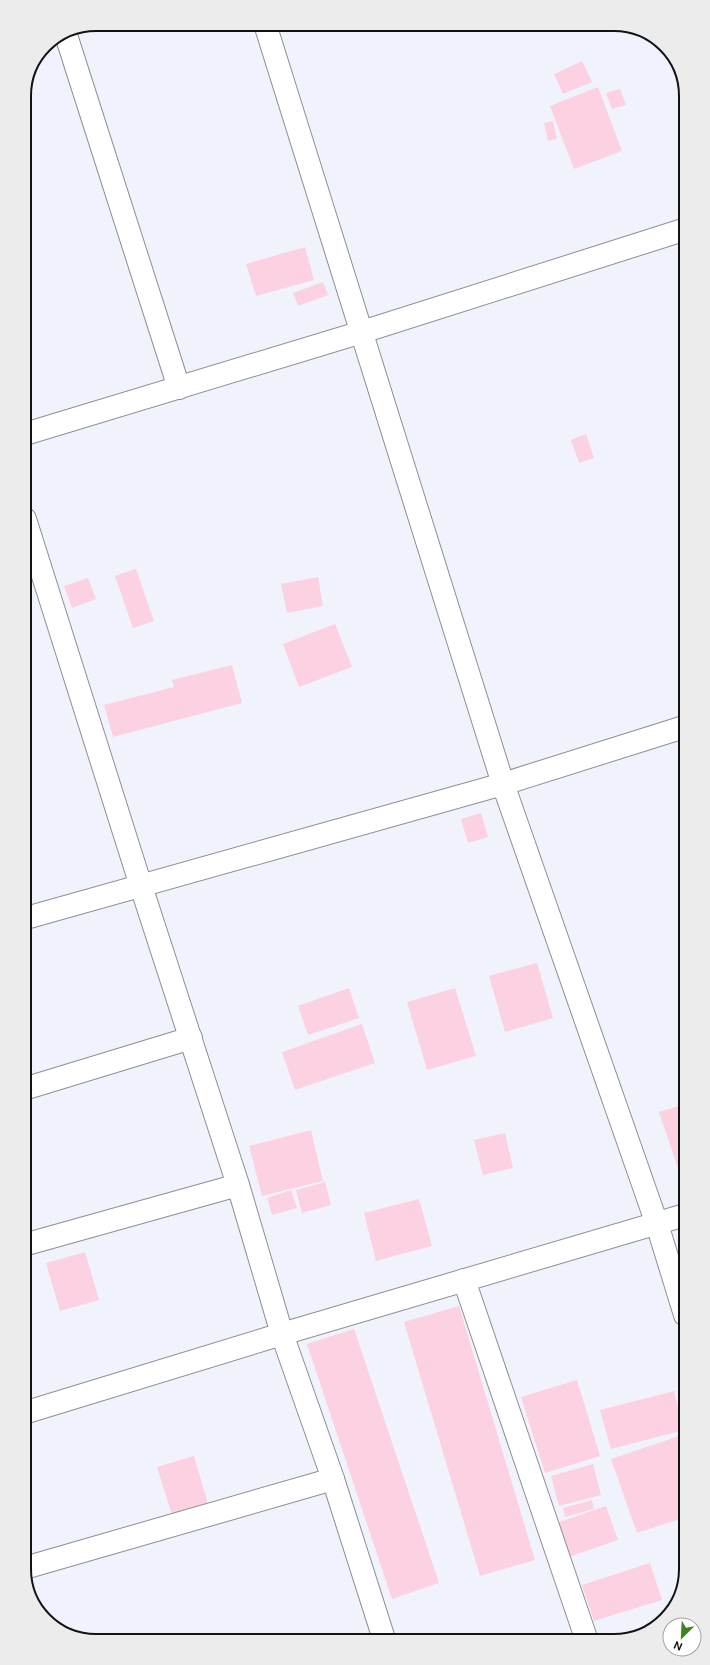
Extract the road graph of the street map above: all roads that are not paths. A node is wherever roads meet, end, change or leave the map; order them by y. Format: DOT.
graph roads {
  1 [pos="267,31"];
  2 [pos="67,38"];
  3 [pos="679,231"];
  4 [pos="362,332"];
  5 [pos="178,388"];
  6 [pos="31,432"];
  7 [pos="31,538"];
  8 [pos="679,729"];
  9 [pos="503,784"];
  10 [pos="141,886"];
  11 [pos="31,917"];
  12 [pos="192,1038"];
  13 [pos="31,1086"];
  14 [pos="238,1185"];
  15 [pos="679,1217"];
  16 [pos="658,1224"];
  17 [pos="31,1243"];
  18 [pos="464,1280"];
  19 [pos="679,1295"];
  20 [pos="282,1334"];
  21 [pos="31,1411"];
  22 [pos="333,1479"];
  23 [pos="31,1567"];
  24 [pos="382,1634"];
  25 [pos="585,1634"];
  1 -- 4 [label="street"];
  2 -- 5 [label="street"];
  3 -- 4 [label="street"];
  4 -- 5 [label="street"];
  4 -- 9 [label="street"];
  5 -- 6 [label="street"];
  7 -- 10 [label="street"];
  8 -- 9 [label="street"];
  9 -- 10 [label="street"];
  9 -- 16 [label="street"];
  10 -- 11 [label="street"];
  10 -- 12 [label="street"];
  12 -- 13 [label="street"];
  12 -- 14 [label="street"];
  14 -- 17 [label="street"];
  14 -- 20 [label="street"];
  15 -- 16 [label="street"];
  16 -- 18 [label="street"];
  16 -- 19 [label="street"];
  18 -- 20 [label="street"];
  18 -- 25 [label="street"];
  20 -- 21 [label="street"];
  20 -- 22 [label="street"];
  22 -- 23 [label="street"];
  22 -- 24 [label="street"];
}
